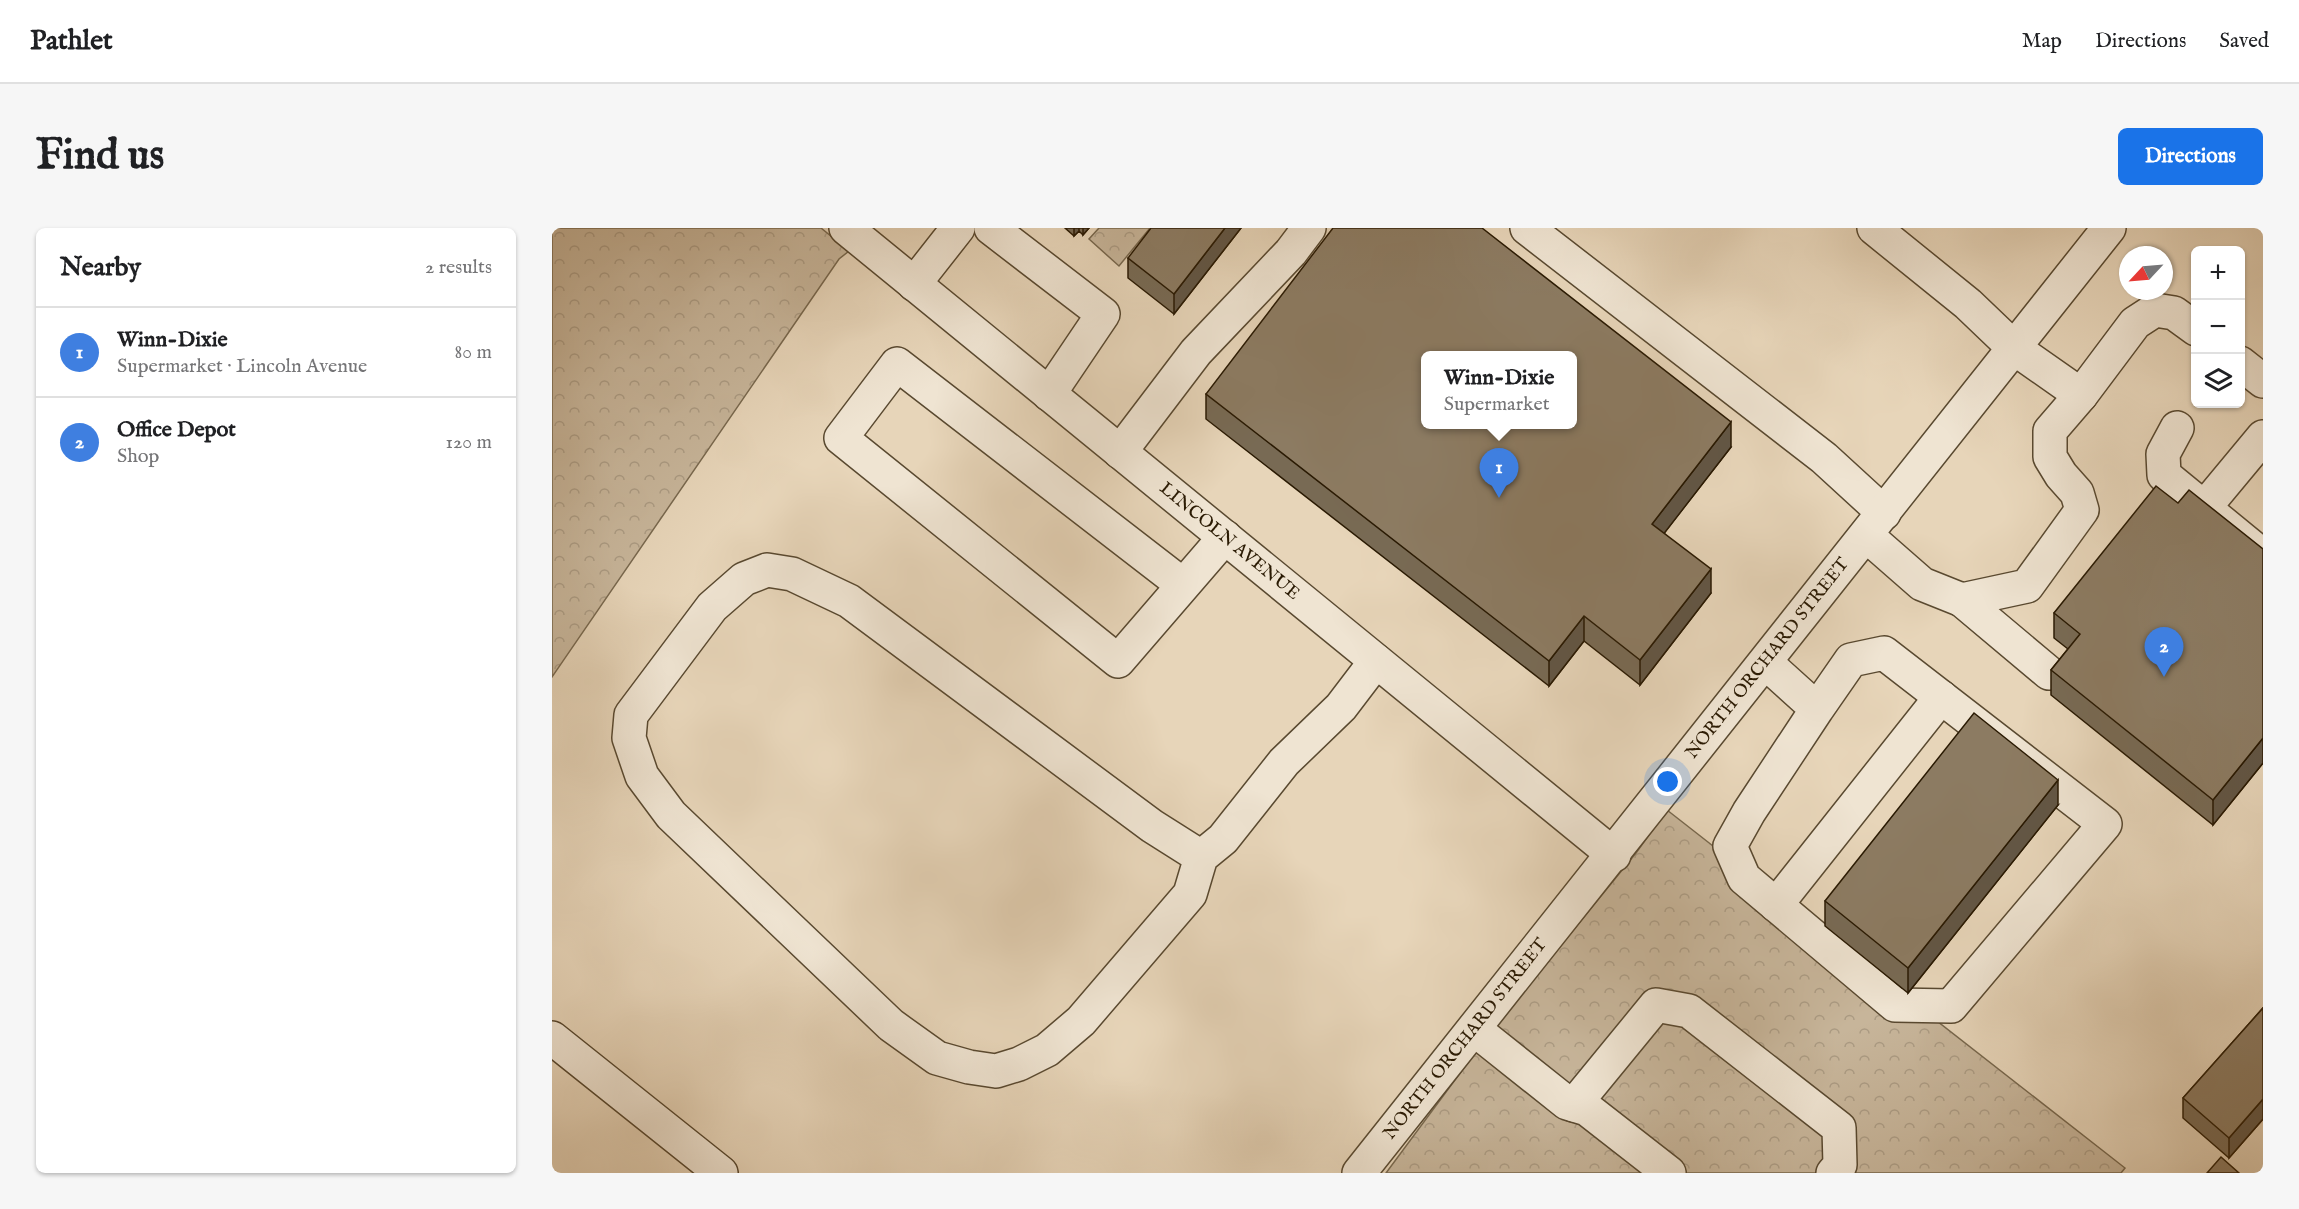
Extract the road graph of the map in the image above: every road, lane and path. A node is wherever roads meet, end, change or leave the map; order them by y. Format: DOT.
graph roads {
  1 [pos="846,228"];
  2 [pos="958,228"];
  3 [pos="991,228"];
  4 [pos="1309,228"];
  5 [pos="1527,228"];
  6 [pos="1874,228"];
  7 [pos="2109,228"];
  8 [pos="914,284"];
  9 [pos="2191,325"];
  10 [pos="2014,348"];
  11 [pos="2245,366"];
  12 [pos="2263,381"];
  13 [pos="1049,394"];
  14 [pos="2081,395"];
  15 [pos="2177,428"];
  16 [pos="2263,437"];
  17 [pos="1120,452"];
  18 [pos="2204,508"];
  19 [pos="1875,524"];
  20 [pos="1224,537"];
  21 [pos="2263,556"];
  22 [pos="1183,585"];
  23 [pos="1962,600"];
  24 [pos="1376,661"];
  25 [pos="1766,663"];
  26 [pos="2049,673"];
  27 [pos="1941,698"];
  28 [pos="1817,709"];
  29 [pos="1614,855"];
  30 [pos="1201,857"];
  31 [pos="1776,905"];
  32 [pos="1474,1029"];
  33 [pos="552,1038"];
  34 [pos="1574,1105"];
  35 [pos="721,1173"];
  36 [pos="1359,1173"];
  37 [pos="1669,1173"];
  38 [pos="1833,1173"];
  1 -- 8 [label="street, LINCOLN AVENUE"];
  2 -- 8 [label="street"];
  3 -- 13 [label="street"];
  4 -- 17 [label="street"];
  5 -- 19 [label="street"];
  6 -- 10 [label="street"];
  7 -- 10 [label="street, NORTH ORCHARD STREET"];
  8 -- 13 [label="street, LINCOLN AVENUE"];
  9 -- 14 [label="street"];
  10 -- 14 [label="street"];
  10 -- 19 [label="street, NORTH ORCHARD STREET"];
  11 -- 12 [label="street"];
  13 -- 17 [label="street, LINCOLN AVENUE"];
  14 -- 23 [label="street"];
  15 -- 18 [label="street"];
  16 -- 18 [label="street"];
  17 -- 20 [label="street, LINCOLN AVENUE"];
  18 -- 21 [label="street"];
  19 -- 23 [label="street"];
  19 -- 25 [label="street, NORTH ORCHARD STREET"];
  20 -- 22 [label="street"];
  20 -- 24 [label="street, LINCOLN AVENUE"];
  22 -- 22 [label="street"];
  23 -- 26 [label="street"];
  24 -- 29 [label="street, LINCOLN AVENUE"];
  24 -- 30 [label="street"];
  25 -- 28 [label="street"];
  25 -- 29 [label="street, NORTH ORCHARD STREET"];
  27 -- 28 [label="street"];
  27 -- 31 [label="street"];
  27 -- 31 [label="street"];
  28 -- 31 [label="street"];
  29 -- 32 [label="street, NORTH ORCHARD STREET"];
  30 -- 30 [label="street"];
  32 -- 34 [label="street"];
  32 -- 36 [label="street, NORTH ORCHARD STREET"];
  33 -- 35 [label="street"];
  34 -- 37 [label="street"];
  34 -- 38 [label="street"];
}
